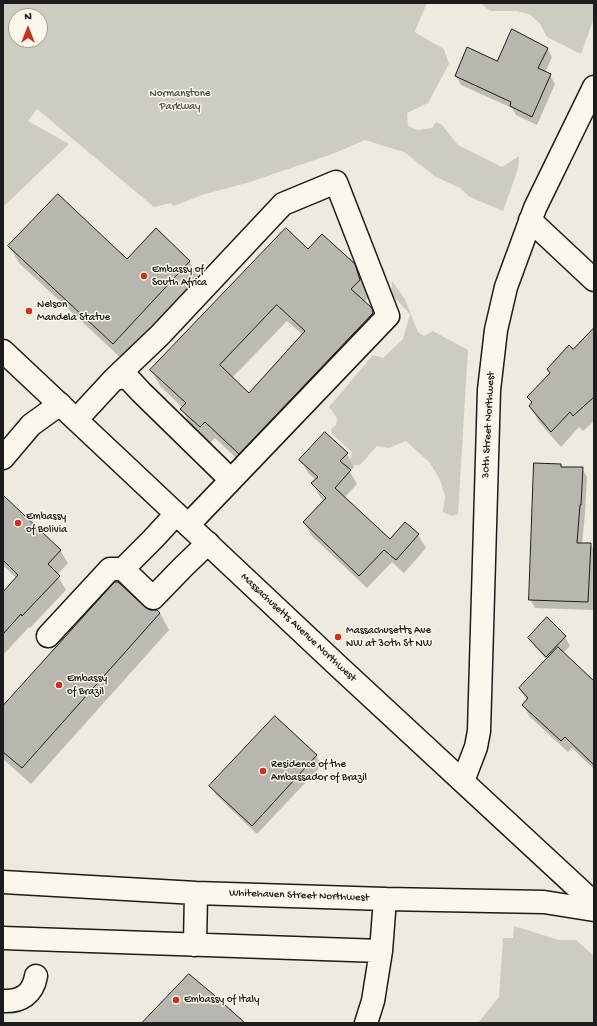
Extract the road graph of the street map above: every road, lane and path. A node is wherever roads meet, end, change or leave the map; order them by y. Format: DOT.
graph roads {
  1 [pos="594,87"];
  2 [pos="530,220"];
  3 [pos="594,280"];
  4 [pos="3,351"];
  5 [pos="114,379"];
  6 [pos="60,404"];
  7 [pos="77,419"];
  8 [pos="3,458"];
  9 [pos="231,480"];
  10 [pos="182,520"];
  11 [pos="208,543"];
  12 [pos="123,569"];
  13 [pos="48,636"];
  14 [pos="463,782"];
  15 [pos="3,882"];
  16 [pos="196,893"];
  17 [pos="385,899"];
  18 [pos="594,903"];
  19 [pos="594,910"];
  20 [pos="3,938"];
  21 [pos="195,945"];
  22 [pos="380,956"];
  23 [pos="279,963"];
  24 [pos="36,976"];
  25 [pos="3,1001"];
  26 [pos="366,1023"];
  1 -- 2 [label="street, 30th Street Northwest"];
  2 -- 3 [label="street"];
  2 -- 14 [label="street, 30th Street Northwest"];
  4 -- 6 [label="street, Massachusetts Avenue Northwest"];
  5 -- 7 [label="street"];
  5 -- 9 [label="street"];
  5 -- 9 [label="street"];
  6 -- 7 [label="street, Massachusetts Avenue Northwest"];
  6 -- 8 [label="street"];
  7 -- 10 [label="street, Massachusetts Avenue Northwest"];
  9 -- 10 [label="street"];
  10 -- 11 [label="street, Massachusetts Avenue Northwest"];
  10 -- 12 [label="street"];
  11 -- 12 [label="street"];
  11 -- 14 [label="street, Massachusetts Avenue Northwest"];
  12 -- 13 [label="street"];
  14 -- 18 [label="street, Massachusetts Avenue Northwest"];
  15 -- 16 [label="street, Whitehaven Street Northwest"];
  16 -- 17 [label="street, Whitehaven Street Northwest"];
  16 -- 21 [label="street"];
  17 -- 19 [label="street, Whitehaven Street Northwest"];
  17 -- 22 [label="street"];
  20 -- 21 [label="street"];
  21 -- 22 [label="street"];
  22 -- 23 [label="street"];
  22 -- 26 [label="street"];
  24 -- 25 [label="street"];
}
